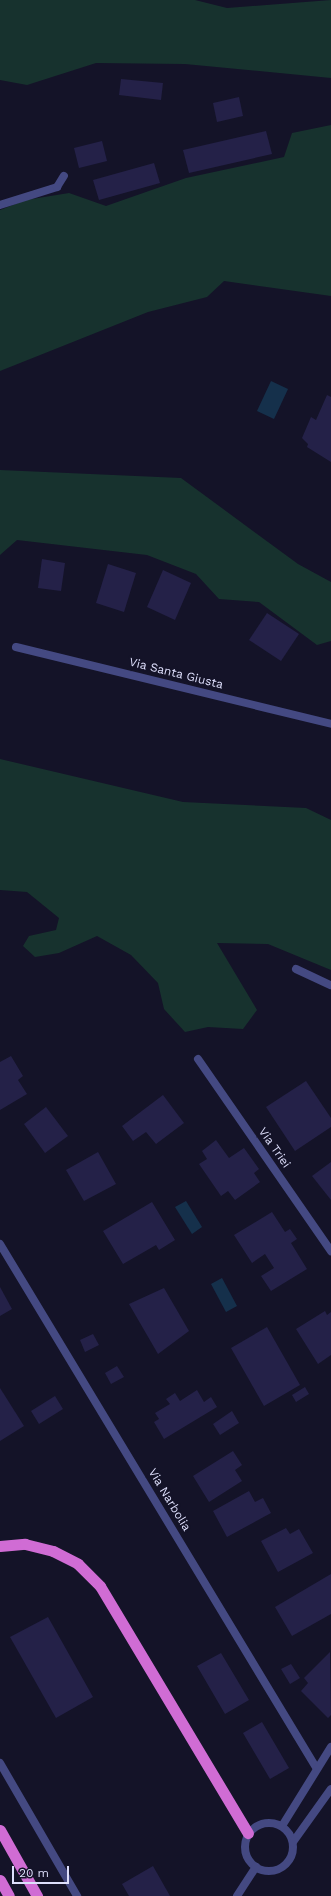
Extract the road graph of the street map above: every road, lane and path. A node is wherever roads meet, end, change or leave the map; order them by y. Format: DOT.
graph roads {
  1 [pos="64,176"];
  2 [pos="0,205"];
  3 [pos="16,647"];
  4 [pos="331,724"];
  5 [pos="296,969"];
  6 [pos="331,986"];
  7 [pos="198,1059"];
  8 [pos="0,1244"];
  9 [pos="331,1251"];
  10 [pos="0,1546"];
  11 [pos="331,1747"];
  12 [pos="0,1763"];
  13 [pos="317,1769"];
  14 [pos="331,1790"];
  15 [pos="282,1826"];
  16 [pos="0,1830"];
  17 [pos="248,1833"];
  18 [pos="293,1842"];
  19 [pos="256,1867"];
  20 [pos="0,1880"];
  21 [pos="9,1896"];
  22 [pos="37,1896"];
  23 [pos="77,1896"];
  24 [pos="237,1896"];
  1 -- 2 [label="street"];
  3 -- 4 [label="street, Via Santa Giusta"];
  5 -- 6 [label="street"];
  7 -- 9 [label="street, Via Triei"];
  8 -- 13 [label="street, Via Narbolia"];
  10 -- 17 [label="highway"];
  11 -- 13 [label="street"];
  12 -- 23 [label="street"];
  13 -- 15 [label="street"];
  14 -- 18 [label="street"];
  15 -- 17 [label="street"];
  15 -- 18 [label="street"];
  16 -- 22 [label="highway"];
  17 -- 19 [label="street"];
  18 -- 19 [label="street"];
  19 -- 24 [label="street"];
  20 -- 21 [label="highway"];
}
